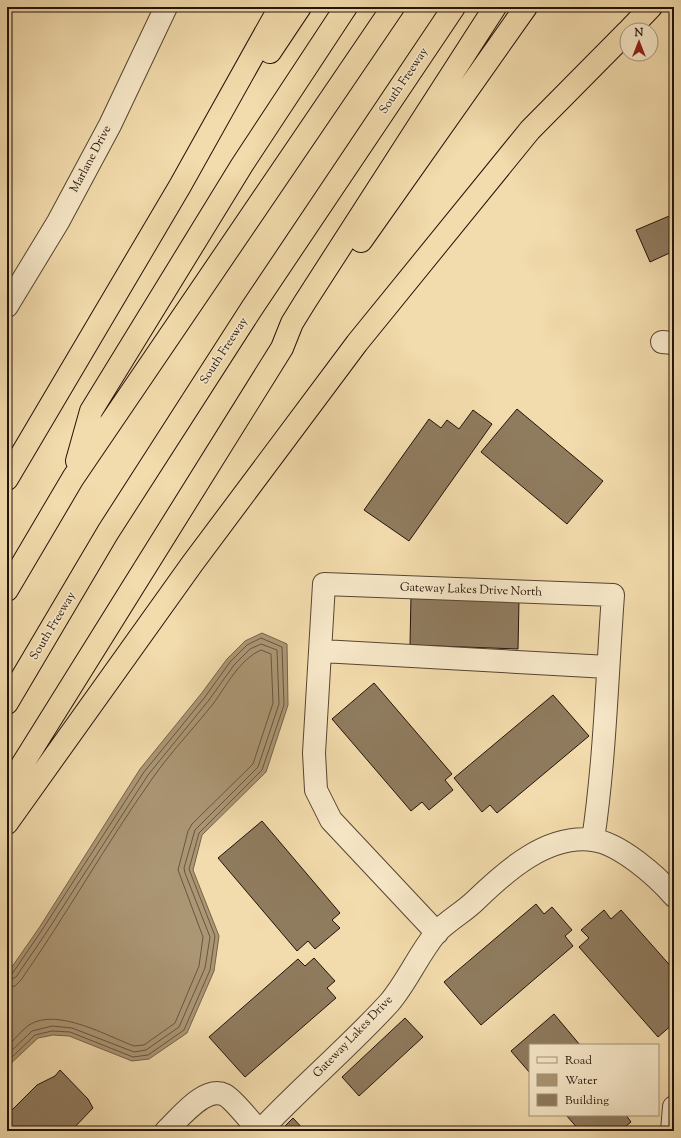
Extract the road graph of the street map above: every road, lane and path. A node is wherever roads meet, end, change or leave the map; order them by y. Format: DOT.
graph roads {
  1 [pos="166,7"];
  2 [pos="280,7"];
  3 [pos="300,7"];
  4 [pos="346,7"];
  5 [pos="393,7"];
  6 [pos="454,7"];
  7 [pos="496,7"];
  8 [pos="526,7"];
  9 [pos="652,7"];
  10 [pos="637,22"];
  11 [pos="619,40"];
  12 [pos="180,186"];
  13 [pos="7,306"];
  14 [pos="282,348"];
  15 [pos="72,478"];
  16 [pos="7,479"];
  17 [pos="7,590"];
  18 [pos="322,651"];
  19 [pos="608,667"];
  20 [pos="7,702"];
  21 [pos="7,789"];
  22 [pos="7,823"];
  23 [pos="593,840"];
  24 [pos="674,896"];
  25 [pos="437,933"];
  26 [pos="674,1107"];
  27 [pos="166,1131"];
  28 [pos="259,1131"];
  29 [pos="672,1131"];
  1 -- 13 [label="street, Marlane Drive"];
  2 -- 12 [label="highway"];
  3 -- 12 [label="highway"];
  4 -- 15 [label="highway"];
  5 -- 15 [label="highway"];
  6 -- 20 [label="highway, South Freeway"];
  7 -- 14 [label="highway"];
  8 -- 14 [label="highway"];
  9 -- 10 [label="highway"];
  11 -- 22 [label="highway"];
  12 -- 16 [label="highway"];
  14 -- 21 [label="highway"];
  15 -- 17 [label="highway"];
  18 -- 19 [label="street"];
  18 -- 19 [label="street, Gateway Lakes Drive North"];
  18 -- 25 [label="street, Gateway Lakes Drive North"];
  19 -- 23 [label="street, Gateway Lakes Drive North"];
  23 -- 24 [label="street, Gateway Lakes Drive"];
  23 -- 25 [label="street, Gateway Lakes Drive"];
  25 -- 28 [label="street, Gateway Lakes Drive"];
  26 -- 29 [label="street"];
  27 -- 28 [label="street"];
}
